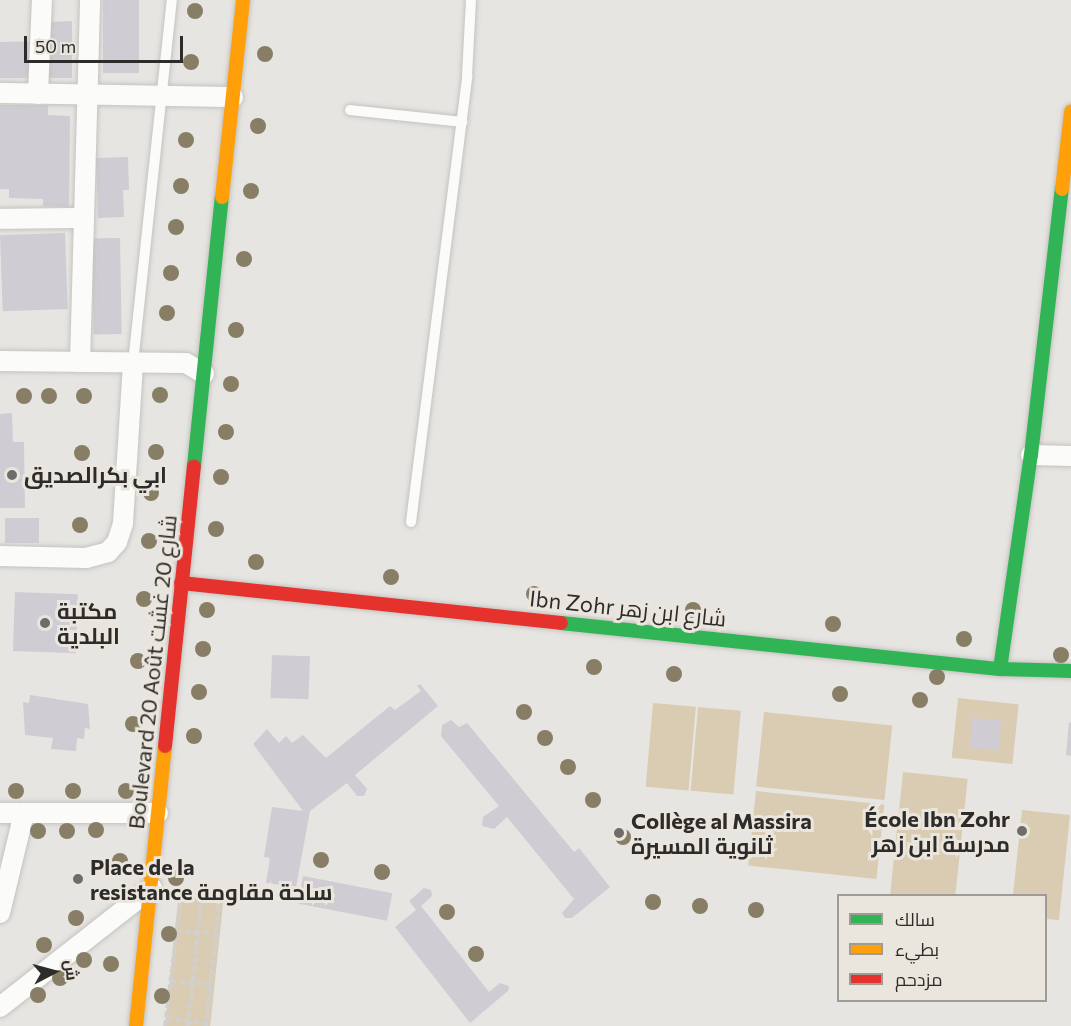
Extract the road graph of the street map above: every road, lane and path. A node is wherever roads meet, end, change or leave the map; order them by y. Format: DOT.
graph roads {
  1 [pos="42,0"];
  2 [pos="90,0"];
  3 [pos="172,0"];
  4 [pos="243,0"];
  5 [pos="471,0"];
  6 [pos="0,93"];
  7 [pos="38,94"];
  8 [pos="87,94"];
  9 [pos="162,96"];
  10 [pos="233,97"];
  11 [pos="350,110"];
  12 [pos="1071,112"];
  13 [pos="462,122"];
  14 [pos="84,218"];
  15 [pos="0,219"];
  16 [pos="0,361"];
  17 [pos="80,362"];
  18 [pos="133,363"];
  19 [pos="204,374"];
  20 [pos="1031,455"];
  21 [pos="1071,456"];
  22 [pos="411,522"];
  23 [pos="0,555"];
  24 [pos="182,583"];
  25 [pos="1000,669"];
  26 [pos="1071,671"];
  27 [pos="0,813"];
  28 [pos="24,813"];
  29 [pos="158,813"];
  30 [pos="4,879"];
  31 [pos="152,888"];
  32 [pos="202,896"];
  33 [pos="0,913"];
  34 [pos="176,931"];
  35 [pos="198,932"];
  36 [pos="216,933"];
  37 [pos="170,981"];
  38 [pos="193,983"];
  39 [pos="210,984"];
  40 [pos="0,1007"];
  41 [pos="166,1018"];
  42 [pos="188,1024"];
  43 [pos="207,1024"];
  44 [pos="136,1026"];
  45 [pos="165,1026"];
  1 -- 7 [label="street"];
  2 -- 8 [label="street"];
  3 -- 9 [label="lane"];
  4 -- 10 [label="street, Boulevard 20 Août شارع 20 غشت"];
  5 -- 13 [label="lane"];
  6 -- 7 [label="street"];
  7 -- 8 [label="street"];
  8 -- 9 [label="street"];
  8 -- 14 [label="street"];
  9 -- 10 [label="street"];
  9 -- 18 [label="lane"];
  10 -- 19 [label="street, Boulevard 20 Août شارع 20 غشت"];
  11 -- 13 [label="lane"];
  12 -- 20 [label="street"];
  13 -- 22 [label="lane"];
  14 -- 15 [label="street"];
  14 -- 17 [label="street"];
  16 -- 17 [label="street"];
  17 -- 18 [label="street"];
  18 -- 19 [label="street"];
  18 -- 23 [label="street"];
  19 -- 24 [label="street, Boulevard 20 Août شارع 20 غشت"];
  20 -- 21 [label="street"];
  20 -- 25 [label="street"];
  24 -- 25 [label="street, Ibn Zohr شارع ابن زهر"];
  24 -- 29 [label="street, Boulevard 20 Août شارع 20 غشت"];
  25 -- 26 [label="street, Ibn Zohr شارع ابن زهر"];
  27 -- 28 [label="street"];
  28 -- 29 [label="street"];
  28 -- 30 [label="street"];
  29 -- 31 [label="street, Boulevard 20 Août شارع 20 غشت"];
  30 -- 33 [label="street"];
  31 -- 40 [label="street"];
  31 -- 44 [label="street, Boulevard 20 Août شارع 20 غشت"];
  32 -- 34 [label="path"];
  32 -- 35 [label="path"];
  32 -- 36 [label="path"];
  34 -- 35 [label="path"];
  34 -- 37 [label="path"];
  35 -- 36 [label="path"];
  35 -- 38 [label="path"];
  36 -- 39 [label="path"];
  37 -- 38 [label="path"];
  37 -- 41 [label="path"];
  38 -- 39 [label="path"];
  38 -- 42 [label="path"];
  39 -- 43 [label="path"];
  41 -- 42 [label="path"];
  41 -- 45 [label="path"];
  42 -- 43 [label="path"];
}
